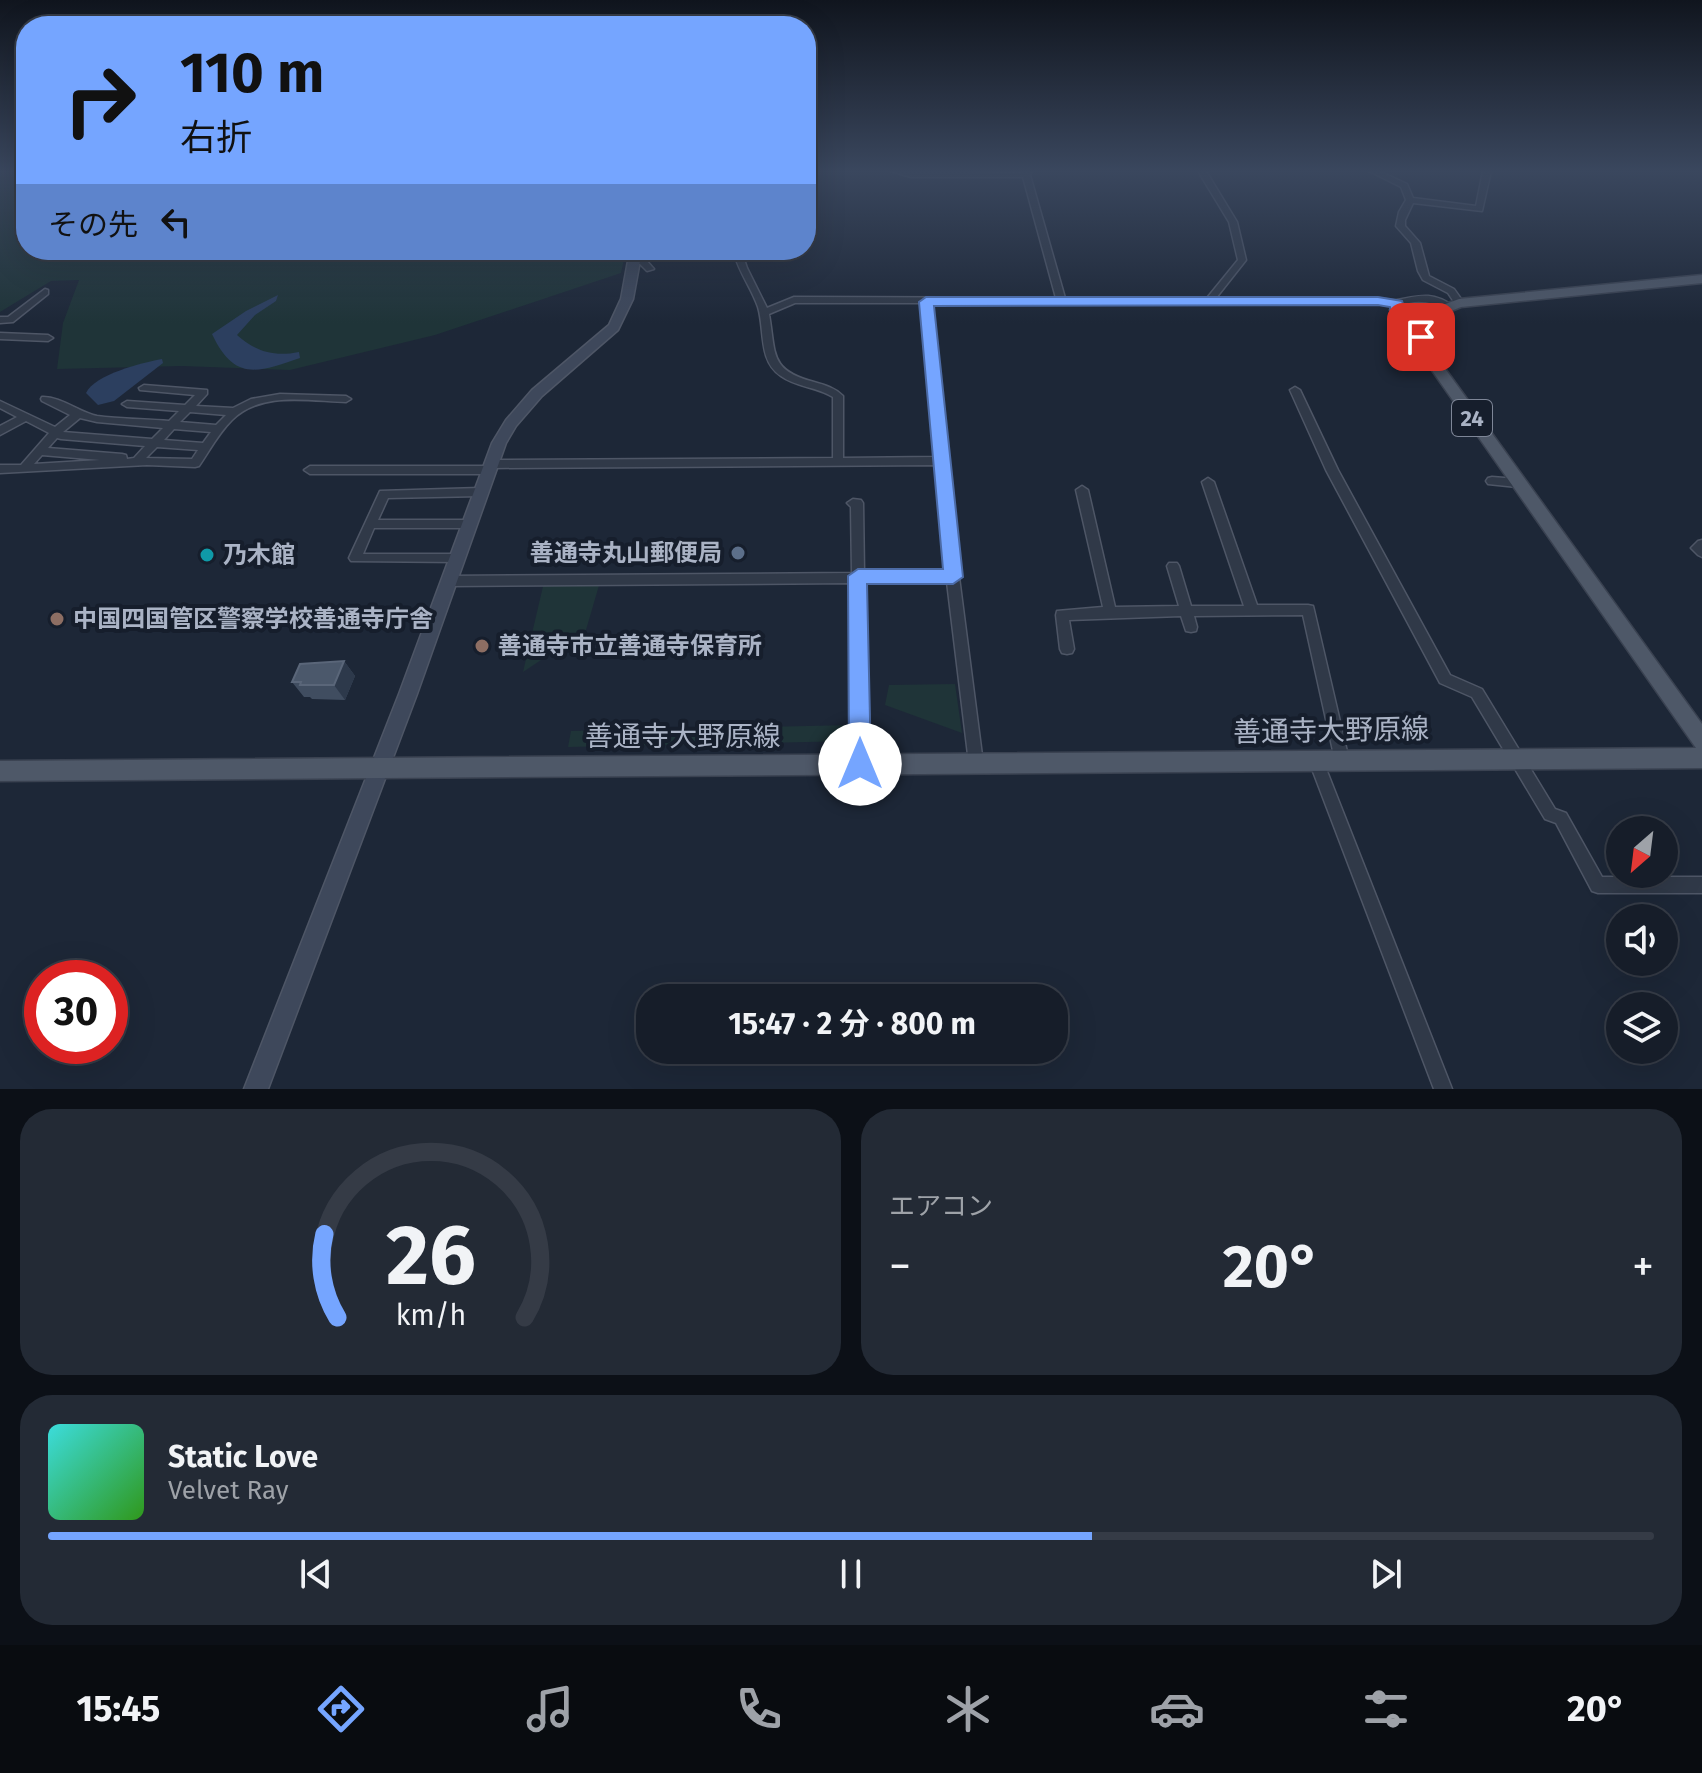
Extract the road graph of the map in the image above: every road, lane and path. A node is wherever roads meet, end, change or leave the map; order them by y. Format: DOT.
graph roads {
  1 [pos="1040,222"];
  2 [pos="1233,222"];
  3 [pos="1399,222"];
  4 [pos="640,260"];
  5 [pos="739,260"];
  6 [pos="1702,279"];
  7 [pos="45,292"];
  8 [pos="1061,300"];
  9 [pos="1210,300"];
  10 [pos="926,302"];
  11 [pos="1397,304"];
  12 [pos="1454,304"];
  13 [pos="764,313"];
  14 [pos="0,320"];
  15 [pos="0,336"];
  16 [pos="1421,337"];
  17 [pos="48,338"];
  18 [pos="144,388"];
  19 [pos="160,389"];
  20 [pos="1295,390"];
  21 [pos="46,399"];
  22 [pos="346,399"];
  23 [pos="0,404"];
  24 [pos="127,404"];
  25 [pos="143,406"];
  26 [pos="186,409"];
  27 [pos="237,412"];
  28 [pos="78,414"];
  29 [pos="26,417"];
  30 [pos="128,421"];
  31 [pos="170,425"];
  32 [pos="219,429"];
  33 [pos="0,431"];
  34 [pos="56,432"];
  35 [pos="154,442"];
  36 [pos="207,447"];
  37 [pos="40,451"];
  38 [pos="143,460"];
  39 [pos="943,461"];
  40 [pos="838,462"];
  41 [pos="488,467"];
  42 [pos="0,469"];
  43 [pos="23,469"];
  44 [pos="310,470"];
  45 [pos="1492,481"];
  46 [pos="1208,482"];
  47 [pos="1517,483"];
  48 [pos="1082,490"];
  49 [pos="480,492"];
  50 [pos="853,503"];
  51 [pos="370,524"];
  52 [pos="468,524"];
  53 [pos="1702,544"];
  54 [pos="1702,552"];
  55 [pos="456,559"];
  56 [pos="1173,566"];
  57 [pos="858,576"];
  58 [pos="953,577"];
  59 [pos="448,581"];
  60 [pos="1252,609"];
  61 [pos="1186,610"];
  62 [pos="1110,612"];
  63 [pos="1191,627"];
  64 [pos="1067,649"];
  65 [pos="1702,741"];
  66 [pos="1516,758"];
  67 [pos="1702,758"];
  68 [pos="1342,760"];
  69 [pos="1316,761"];
  70 [pos="976,763"];
  71 [pos="860,764"];
  72 [pos="378,767"];
  73 [pos="0,771"];
  74 [pos="1702,885"];
  75 [pos="256,1089"];
  76 [pos="1443,1089"];
  1 -- 8 [label="street"];
  2 -- 9 [label="street"];
  3 -- 12 [label="street"];
  4 -- 41 [label="street"];
  5 -- 13 [label="street"];
  6 -- 12 [label="main road"];
  7 -- 14 [label="street"];
  8 -- 9 [label="street"];
  8 -- 10 [label="street"];
  9 -- 11 [label="street"];
  10 -- 13 [label="street"];
  10 -- 39 [label="street"];
  11 -- 12 [label="street"];
  11 -- 16 [label="street"];
  12 -- 16 [label="main road"];
  13 -- 40 [label="street"];
  15 -- 17 [label="street"];
  16 -- 47 [label="main road, 24"];
  18 -- 19 [label="street"];
  19 -- 25 [label="street"];
  19 -- 26 [label="street"];
  20 -- 66 [label="street"];
  21 -- 28 [label="street"];
  22 -- 27 [label="street"];
  23 -- 29 [label="street"];
  24 -- 25 [label="street"];
  25 -- 26 [label="street"];
  25 -- 30 [label="street"];
  26 -- 27 [label="street"];
  26 -- 31 [label="street"];
  27 -- 32 [label="street"];
  28 -- 30 [label="street"];
  28 -- 34 [label="street"];
  29 -- 33 [label="street"];
  29 -- 34 [label="street"];
  30 -- 31 [label="street"];
  31 -- 32 [label="street"];
  31 -- 35 [label="street"];
  32 -- 36 [label="street"];
  34 -- 35 [label="street"];
  34 -- 37 [label="street"];
  35 -- 36 [label="street"];
  35 -- 38 [label="street"];
  36 -- 38 [label="street"];
  37 -- 38 [label="street"];
  37 -- 43 [label="street"];
  38 -- 43 [label="street"];
  39 -- 40 [label="street"];
  39 -- 58 [label="street"];
  40 -- 41 [label="street"];
  41 -- 44 [label="street"];
  41 -- 49 [label="street"];
  42 -- 43 [label="street"];
  45 -- 47 [label="street"];
  46 -- 60 [label="street"];
  47 -- 65 [label="main road, 24"];
  48 -- 62 [label="street"];
  49 -- 51 [label="street"];
  49 -- 52 [label="street"];
  50 -- 57 [label="street"];
  51 -- 52 [label="street"];
  51 -- 55 [label="street"];
  52 -- 55 [label="street"];
  53 -- 54 [label="street"];
  55 -- 59 [label="street"];
  56 -- 61 [label="street"];
  57 -- 58 [label="street"];
  57 -- 59 [label="street"];
  57 -- 71 [label="street"];
  58 -- 70 [label="street"];
  59 -- 72 [label="street"];
  60 -- 61 [label="street"];
  60 -- 68 [label="street"];
  61 -- 62 [label="street"];
  61 -- 63 [label="street"];
  62 -- 64 [label="street"];
  66 -- 67 [label="main road, 善通寺大野原線"];
  66 -- 68 [label="main road, 善通寺大野原線"];
  66 -- 74 [label="street"];
  68 -- 69 [label="main road, 善通寺大野原線"];
  69 -- 70 [label="main road, 善通寺大野原線"];
  69 -- 76 [label="street"];
  70 -- 71 [label="main road, 善通寺大野原線"];
  71 -- 72 [label="main road, 善通寺大野原線"];
  72 -- 73 [label="main road, 善通寺大野原線"];
  72 -- 75 [label="street"];
}
